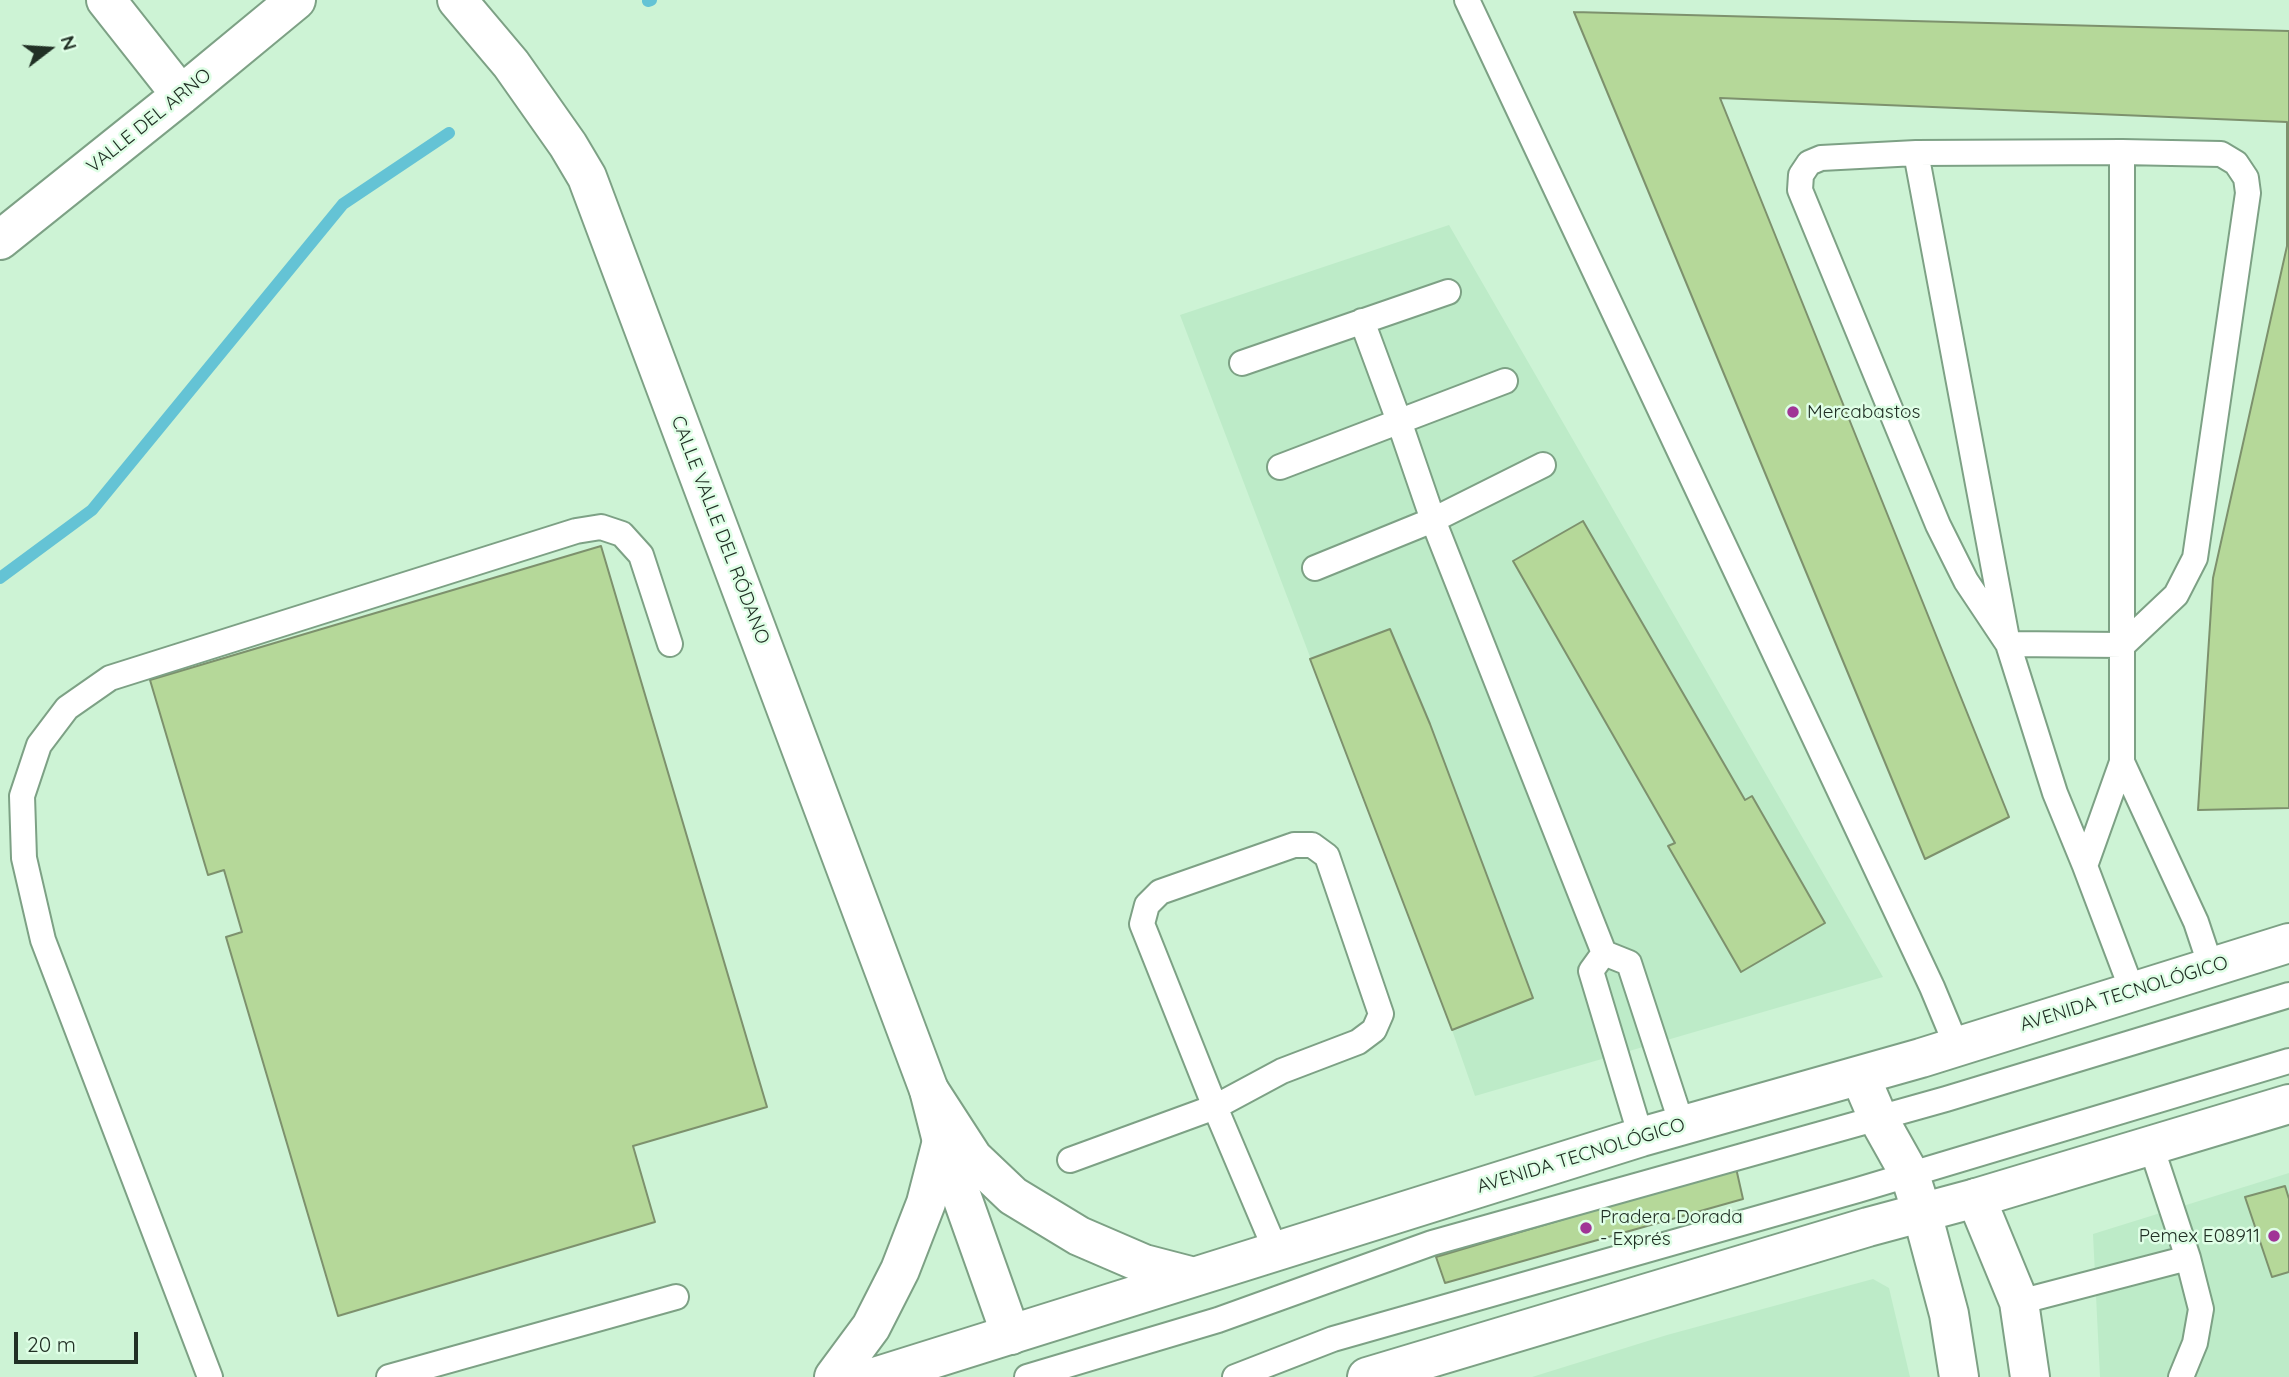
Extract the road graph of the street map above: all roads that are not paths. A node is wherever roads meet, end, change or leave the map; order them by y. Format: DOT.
graph roads {
  1 [pos="106,0"];
  2 [pos="296,0"];
  3 [pos="457,0"];
  4 [pos="1467,0"];
  5 [pos="181,96"];
  6 [pos="2122,152"];
  7 [pos="1916,153"];
  8 [pos="0,240"];
  9 [pos="1448,292"];
  10 [pos="1362,321"];
  11 [pos="1242,363"];
  12 [pos="1504,381"];
  13 [pos="1399,421"];
  14 [pos="1543,465"];
  15 [pos="1280,467"];
  16 [pos="1433,520"];
  17 [pos="1315,568"];
  18 [pos="670,644"];
  19 [pos="2008,644"];
  20 [pos="2123,645"];
  21 [pos="2122,762"];
  22 [pos="2085,866"];
  23 [pos="2289,943"];
  24 [pos="1604,953"];
  25 [pos="2211,967"];
  26 [pos="2132,990"];
  27 [pos="2289,995"];
  28 [pos="1957,1047"];
  29 [pos="2289,1061"];
  30 [pos="1860,1076"];
  31 [pos="929,1090"];
  32 [pos="2289,1104"];
  33 [pos="1214,1107"];
  34 [pos="1878,1118"];
  35 [pos="1682,1125"];
  36 [pos="1641,1137"];
  37 [pos="942,1141"];
  38 [pos="2151,1146"];
  39 [pos="1070,1160"];
  40 [pos="1910,1175"];
  41 [pos="1976,1198"];
  42 [pos="1922,1213"];
  43 [pos="1276,1251"];
  44 [pos="2188,1258"];
  45 [pos="1194,1277"];
  46 [pos="676,1297"];
  47 [pos="2020,1302"];
  48 [pos="1011,1335"];
  49 [pos="1424,1369"];
  50 [pos="210,1377"];
  51 [pos="389,1377"];
  52 [pos="834,1377"];
  53 [pos="875,1377"];
  54 [pos="1027,1377"];
  55 [pos="1235,1377"];
  56 [pos="1367,1377"];
  57 [pos="1959,1377"];
  58 [pos="2031,1377"];
  59 [pos="2182,1377"];
  1 -- 5 [label="main road"];
  2 -- 5 [label="main road, VALLE DEL ARNO"];
  3 -- 31 [label="main road, CALLE VALLE DEL RÓDANO"];
  4 -- 28 [label="lane"];
  5 -- 8 [label="main road, VALLE DEL ARNO"];
  6 -- 7 [label="lane"];
  6 -- 20 [label="lane"];
  6 -- 20 [label="lane"];
  7 -- 19 [label="lane"];
  7 -- 19 [label="lane"];
  9 -- 10 [label="lane"];
  10 -- 11 [label="lane"];
  10 -- 13 [label="lane"];
  12 -- 13 [label="lane"];
  13 -- 15 [label="lane"];
  13 -- 16 [label="lane"];
  14 -- 16 [label="lane"];
  16 -- 17 [label="lane"];
  16 -- 24 [label="lane"];
  18 -- 50 [label="lane"];
  19 -- 20 [label="lane"];
  19 -- 22 [label="lane"];
  20 -- 21 [label="lane"];
  21 -- 22 [label="lane"];
  21 -- 25 [label="lane"];
  22 -- 26 [label="lane"];
  23 -- 25 [label="main road, AVENIDA TECNOLÓGICO"];
  24 -- 35 [label="lane"];
  24 -- 36 [label="lane"];
  25 -- 26 [label="main road, AVENIDA TECNOLÓGICO"];
  26 -- 28 [label="main road, AVENIDA TECNOLÓGICO"];
  27 -- 34 [label="lane"];
  28 -- 30 [label="main road, AVENIDA TECNOLÓGICO"];
  29 -- 40 [label="lane"];
  30 -- 34 [label="main road"];
  30 -- 35 [label="main road, AVENIDA TECNOLÓGICO"];
  31 -- 37 [label="main road"];
  31 -- 45 [label="main road"];
  32 -- 38 [label="main road"];
  33 -- 33 [label="lane"];
  33 -- 39 [label="lane"];
  33 -- 43 [label="lane"];
  34 -- 40 [label="main road"];
  34 -- 54 [label="lane"];
  35 -- 36 [label="main road, AVENIDA TECNOLÓGICO"];
  36 -- 43 [label="main road, AVENIDA TECNOLÓGICO"];
  37 -- 48 [label="main road"];
  37 -- 52 [label="main road"];
  38 -- 41 [label="main road"];
  38 -- 44 [label="lane"];
  40 -- 42 [label="main road"];
  40 -- 55 [label="lane"];
  41 -- 42 [label="main road"];
  41 -- 47 [label="main road"];
  42 -- 49 [label="main road"];
  42 -- 57 [label="main road"];
  43 -- 45 [label="main road, AVENIDA TECNOLÓGICO"];
  44 -- 47 [label="lane"];
  44 -- 59 [label="lane"];
  45 -- 48 [label="main road, AVENIDA TECNOLÓGICO"];
  46 -- 51 [label="lane"];
  47 -- 58 [label="main road"];
  48 -- 53 [label="main road, AVENIDA TECNOLÓGICO"];
  49 -- 56 [label="main road"];
}
